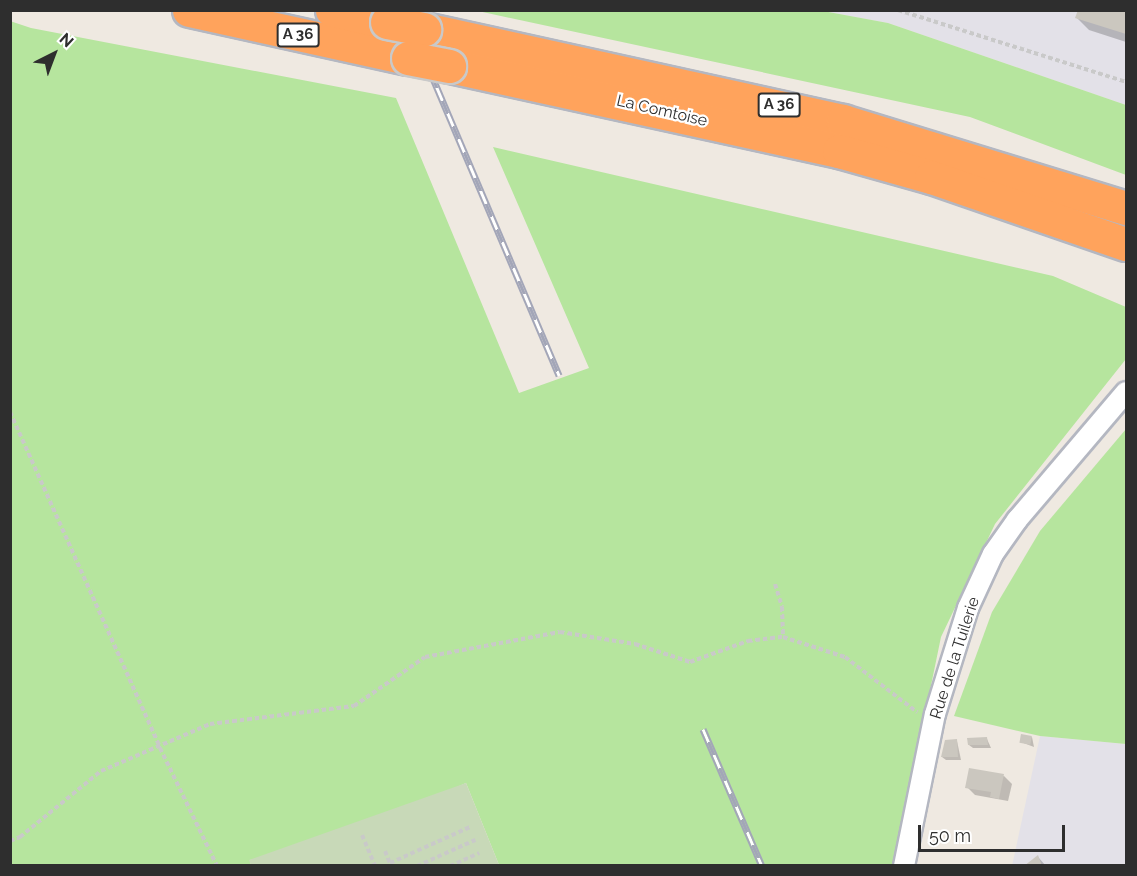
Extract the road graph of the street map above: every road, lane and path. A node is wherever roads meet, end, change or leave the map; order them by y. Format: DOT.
graph roads {
  1 [pos="189,10"];
  2 [pos="332,10"];
  3 [pos="898,10"];
  4 [pos="1126,81"];
  5 [pos="1126,207"];
  6 [pos="1126,244"];
  7 [pos="1126,392"];
  8 [pos="10,412"];
  9 [pos="775,584"];
  10 [pos="783,637"];
  11 [pos="933,727"];
  12 [pos="160,748"];
  13 [pos="470,827"];
  14 [pos="362,835"];
  15 [pos="10,840"];
  16 [pos="475,840"];
  17 [pos="385,851"];
  18 [pos="479,852"];
  19 [pos="391,864"];
  20 [pos="217,866"];
  21 [pos="375,866"];
  22 [pos="417,866"];
  23 [pos="450,866"];
  24 [pos="904,866"];
  1 -- 6 [label="highway, La Comtoise / A 36, bridge"];
  2 -- 5 [label="highway, La Comtoise / A 36, bridge"];
  3 -- 4 [label="path"];
  7 -- 11 [label="street, Rue de la Tuilerie"];
  8 -- 12 [label="path"];
  9 -- 10 [label="path"];
  10 -- 11 [label="path"];
  10 -- 12 [label="path"];
  11 -- 24 [label="street, Rue de la Tuilerie"];
  12 -- 15 [label="path"];
  12 -- 20 [label="path"];
  13 -- 19 [label="path"];
  14 -- 21 [label="path"];
  16 -- 22 [label="path"];
  17 -- 19 [label="path"];
  18 -- 23 [label="path"];
}
